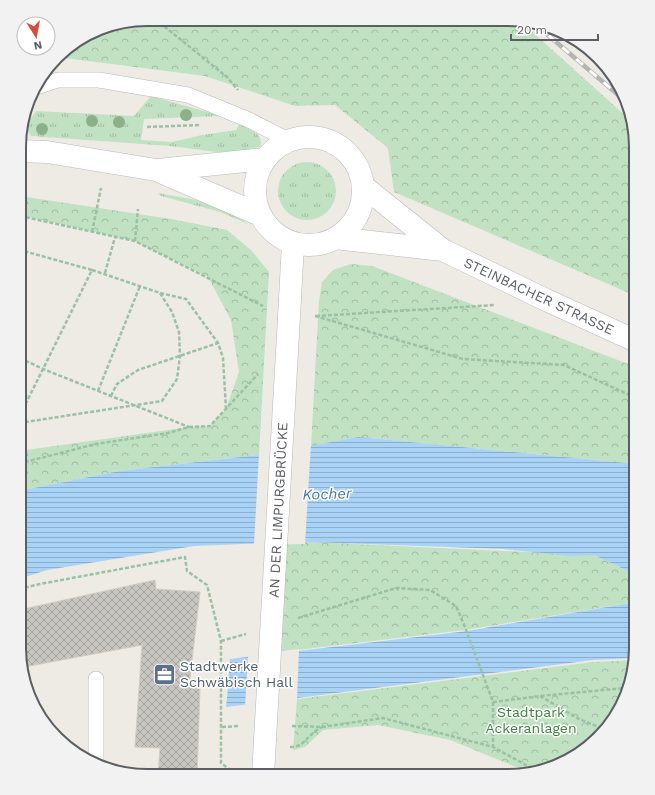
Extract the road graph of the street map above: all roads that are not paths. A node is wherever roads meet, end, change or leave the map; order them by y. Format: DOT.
graph roads {
  1 [pos="43,85"];
  2 [pos="288,140"];
  3 [pos="26,151"];
  4 [pos="264,159"];
  5 [pos="156,170"];
  6 [pos="363,186"];
  7 [pos="260,214"];
  8 [pos="335,238"];
  9 [pos="293,243"];
  10 [pos="443,250"];
  11 [pos="629,339"];
  12 [pos="96,679"];
  13 [pos="96,758"];
  14 [pos="263,769"];
  1 -- 2 [label="lane"];
  2 -- 4 [label="main road"];
  2 -- 6 [label="main road"];
  3 -- 5 [label="main road"];
  4 -- 5 [label="main road"];
  4 -- 7 [label="main road"];
  5 -- 7 [label="main road"];
  6 -- 8 [label="main road"];
  6 -- 10 [label="main road, STEINBACHER STRASSE"];
  7 -- 9 [label="main road"];
  8 -- 9 [label="main road"];
  8 -- 10 [label="main road, STEINBACHER STRASSE"];
  9 -- 14 [label="main road, AN DER LIMPURGBRÜCKE, bridge"];
  10 -- 11 [label="main road, STEINBACHER STRASSE"];
  12 -- 13 [label="lane"];
}
